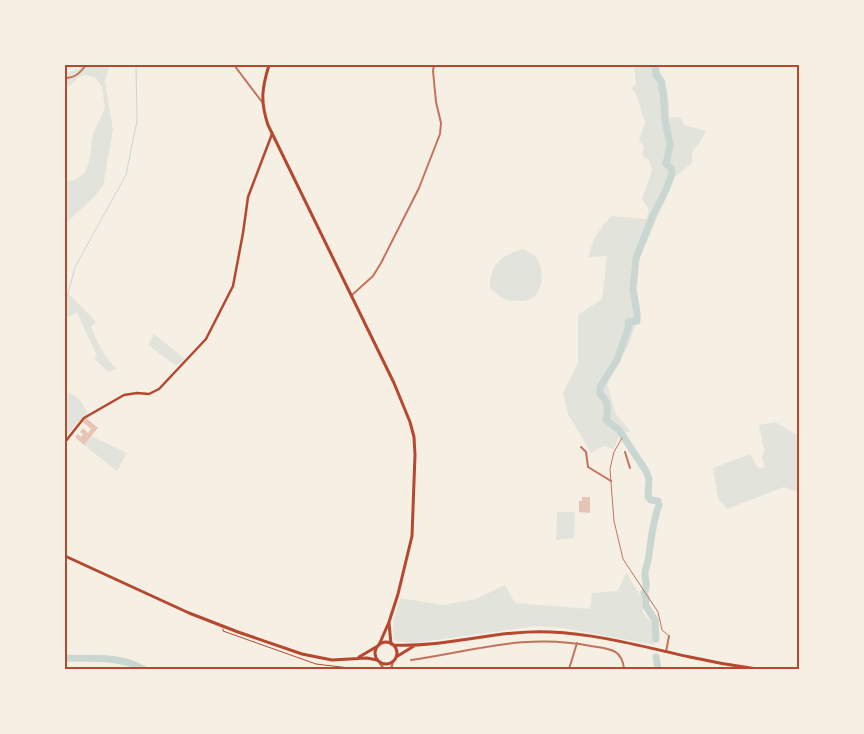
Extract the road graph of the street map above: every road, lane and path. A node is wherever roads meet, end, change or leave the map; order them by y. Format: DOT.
graph roads {
  1 [pos="86,65"];
  2 [pos="234,65"];
  3 [pos="269,65"];
  4 [pos="434,65"];
  5 [pos="65,78"];
  6 [pos="262,102"];
  7 [pos="272,134"];
  8 [pos="352,295"];
  9 [pos="622,438"];
  10 [pos="65,442"];
  11 [pos="581,447"];
  12 [pos="625,452"];
  13 [pos="630,468"];
  14 [pos="610,481"];
  15 [pos="65,556"];
  16 [pos="389,622"];
  17 [pos="669,636"];
  18 [pos="577,643"];
  19 [pos="392,644"];
  20 [pos="377,646"];
  21 [pos="415,646"];
  22 [pos="666,652"];
  23 [pos="356,658"];
  24 [pos="395,659"];
  25 [pos="411,660"];
  26 [pos="378,661"];
  27 [pos="384,669"];
  28 [pos="391,669"];
  29 [pos="569,669"];
  30 [pos="624,669"];
  31 [pos="757,669"];
  1 -- 5 [label="street"];
  2 -- 6 [label="street"];
  3 -- 6 [label="main road"];
  4 -- 8 [label="street"];
  6 -- 7 [label="main road"];
  7 -- 8 [label="main road"];
  7 -- 10 [label="main road"];
  8 -- 16 [label="main road"];
  9 -- 14 [label="lane"];
  11 -- 14 [label="street"];
  12 -- 13 [label="street"];
  14 -- 17 [label="lane"];
  15 -- 23 [label="main road"];
  16 -- 19 [label="main road"];
  16 -- 20 [label="main road"];
  17 -- 22 [label="street"];
  18 -- 25 [label="street"];
  18 -- 29 [label="street"];
  18 -- 30 [label="street"];
  19 -- 20 [label="main road"];
  19 -- 21 [label="main road"];
  19 -- 24 [label="main road"];
  20 -- 23 [label="main road"];
  20 -- 26 [label="main road"];
  21 -- 22 [label="main road"];
  21 -- 24 [label="main road"];
  22 -- 31 [label="main road"];
  23 -- 26 [label="main road"];
  24 -- 26 [label="main road"];
  24 -- 28 [label="street"];
  26 -- 27 [label="street"];
}
